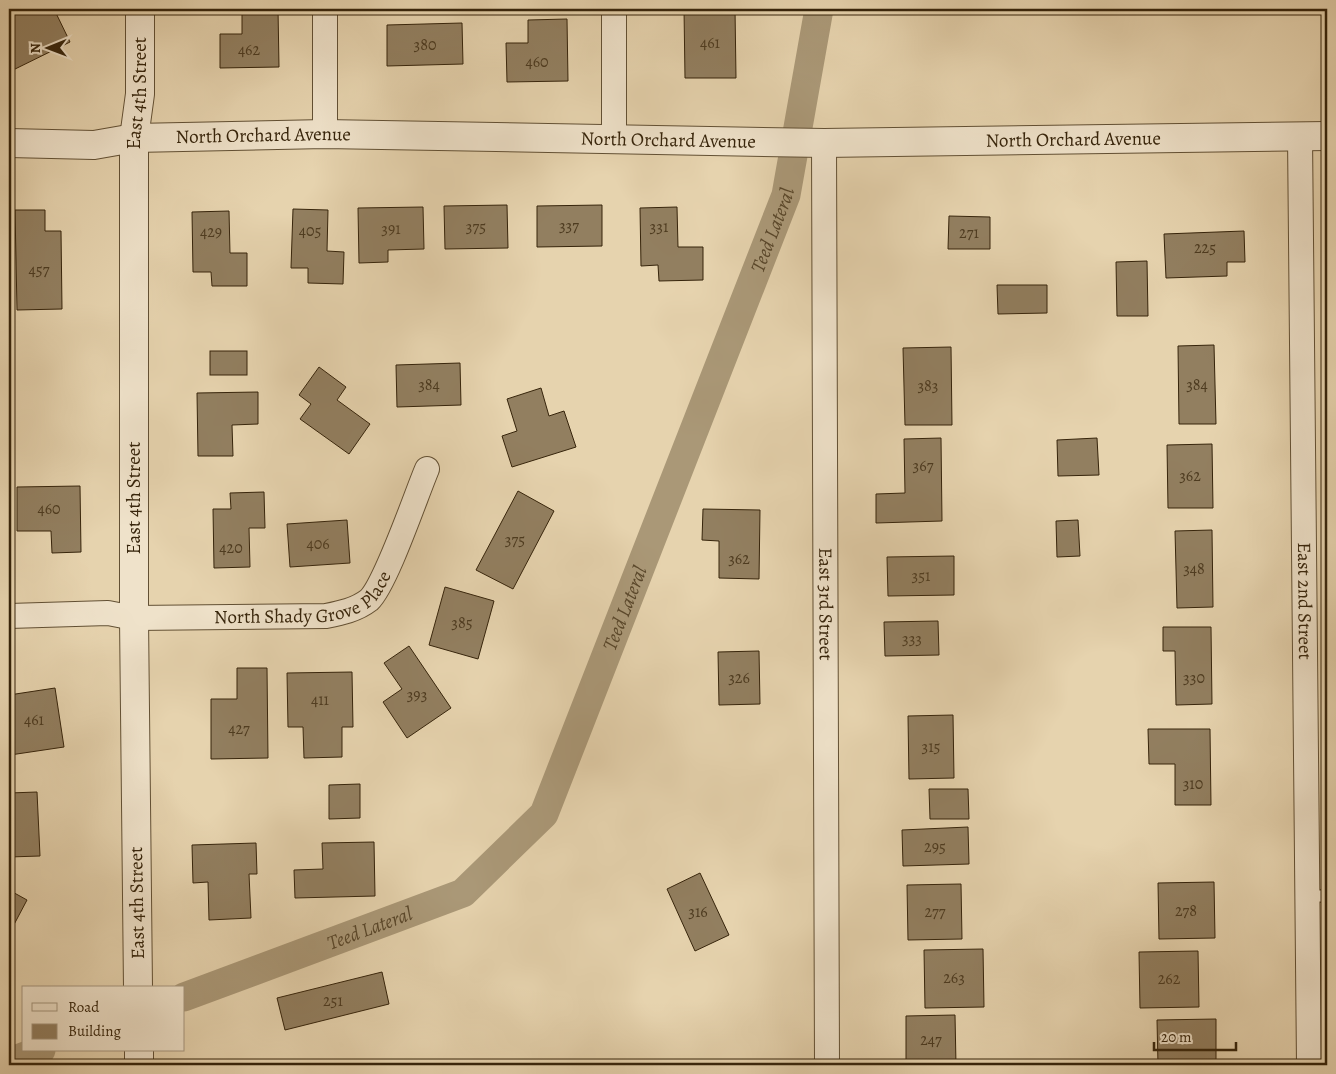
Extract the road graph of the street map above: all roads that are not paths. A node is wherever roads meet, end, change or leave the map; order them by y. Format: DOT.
graph roads {
  1 [pos="140,9"];
  2 [pos="325,9"];
  3 [pos="614,9"];
  4 [pos="325,134"];
  5 [pos="1300,136"];
  6 [pos="1327,136"];
  7 [pos="134,138"];
  8 [pos="614,139"];
  9 [pos="807,142"];
  10 [pos="9,143"];
  11 [pos="427,469"];
  12 [pos="9,616"];
  13 [pos="134,618"];
  14 [pos="1317,896"];
  15 [pos="138,986"];
  16 [pos="139,1052"];
  17 [pos="139,1065"];
  18 [pos="828,1065"];
  19 [pos="1309,1065"];
  1 -- 7 [label="street, East 4th Street"];
  2 -- 4 [label="street"];
  3 -- 8 [label="street"];
  4 -- 7 [label="street, North Orchard Avenue"];
  4 -- 8 [label="street, North Orchard Avenue"];
  5 -- 6 [label="street, North Orchard Avenue"];
  5 -- 9 [label="street, North Orchard Avenue"];
  5 -- 14 [label="street, East 2nd Street"];
  7 -- 10 [label="street, North Orchard Avenue"];
  7 -- 13 [label="street, East 4th Street"];
  8 -- 9 [label="street, North Orchard Avenue"];
  9 -- 18 [label="street, East 3rd Street"];
  11 -- 13 [label="street, North Shady Grove Place"];
  12 -- 13 [label="street, North Shady Grove Place"];
  13 -- 15 [label="street, East 4th Street"];
  14 -- 19 [label="street, East 2nd Street"];
  16 -- 17 [label="street"];
}
